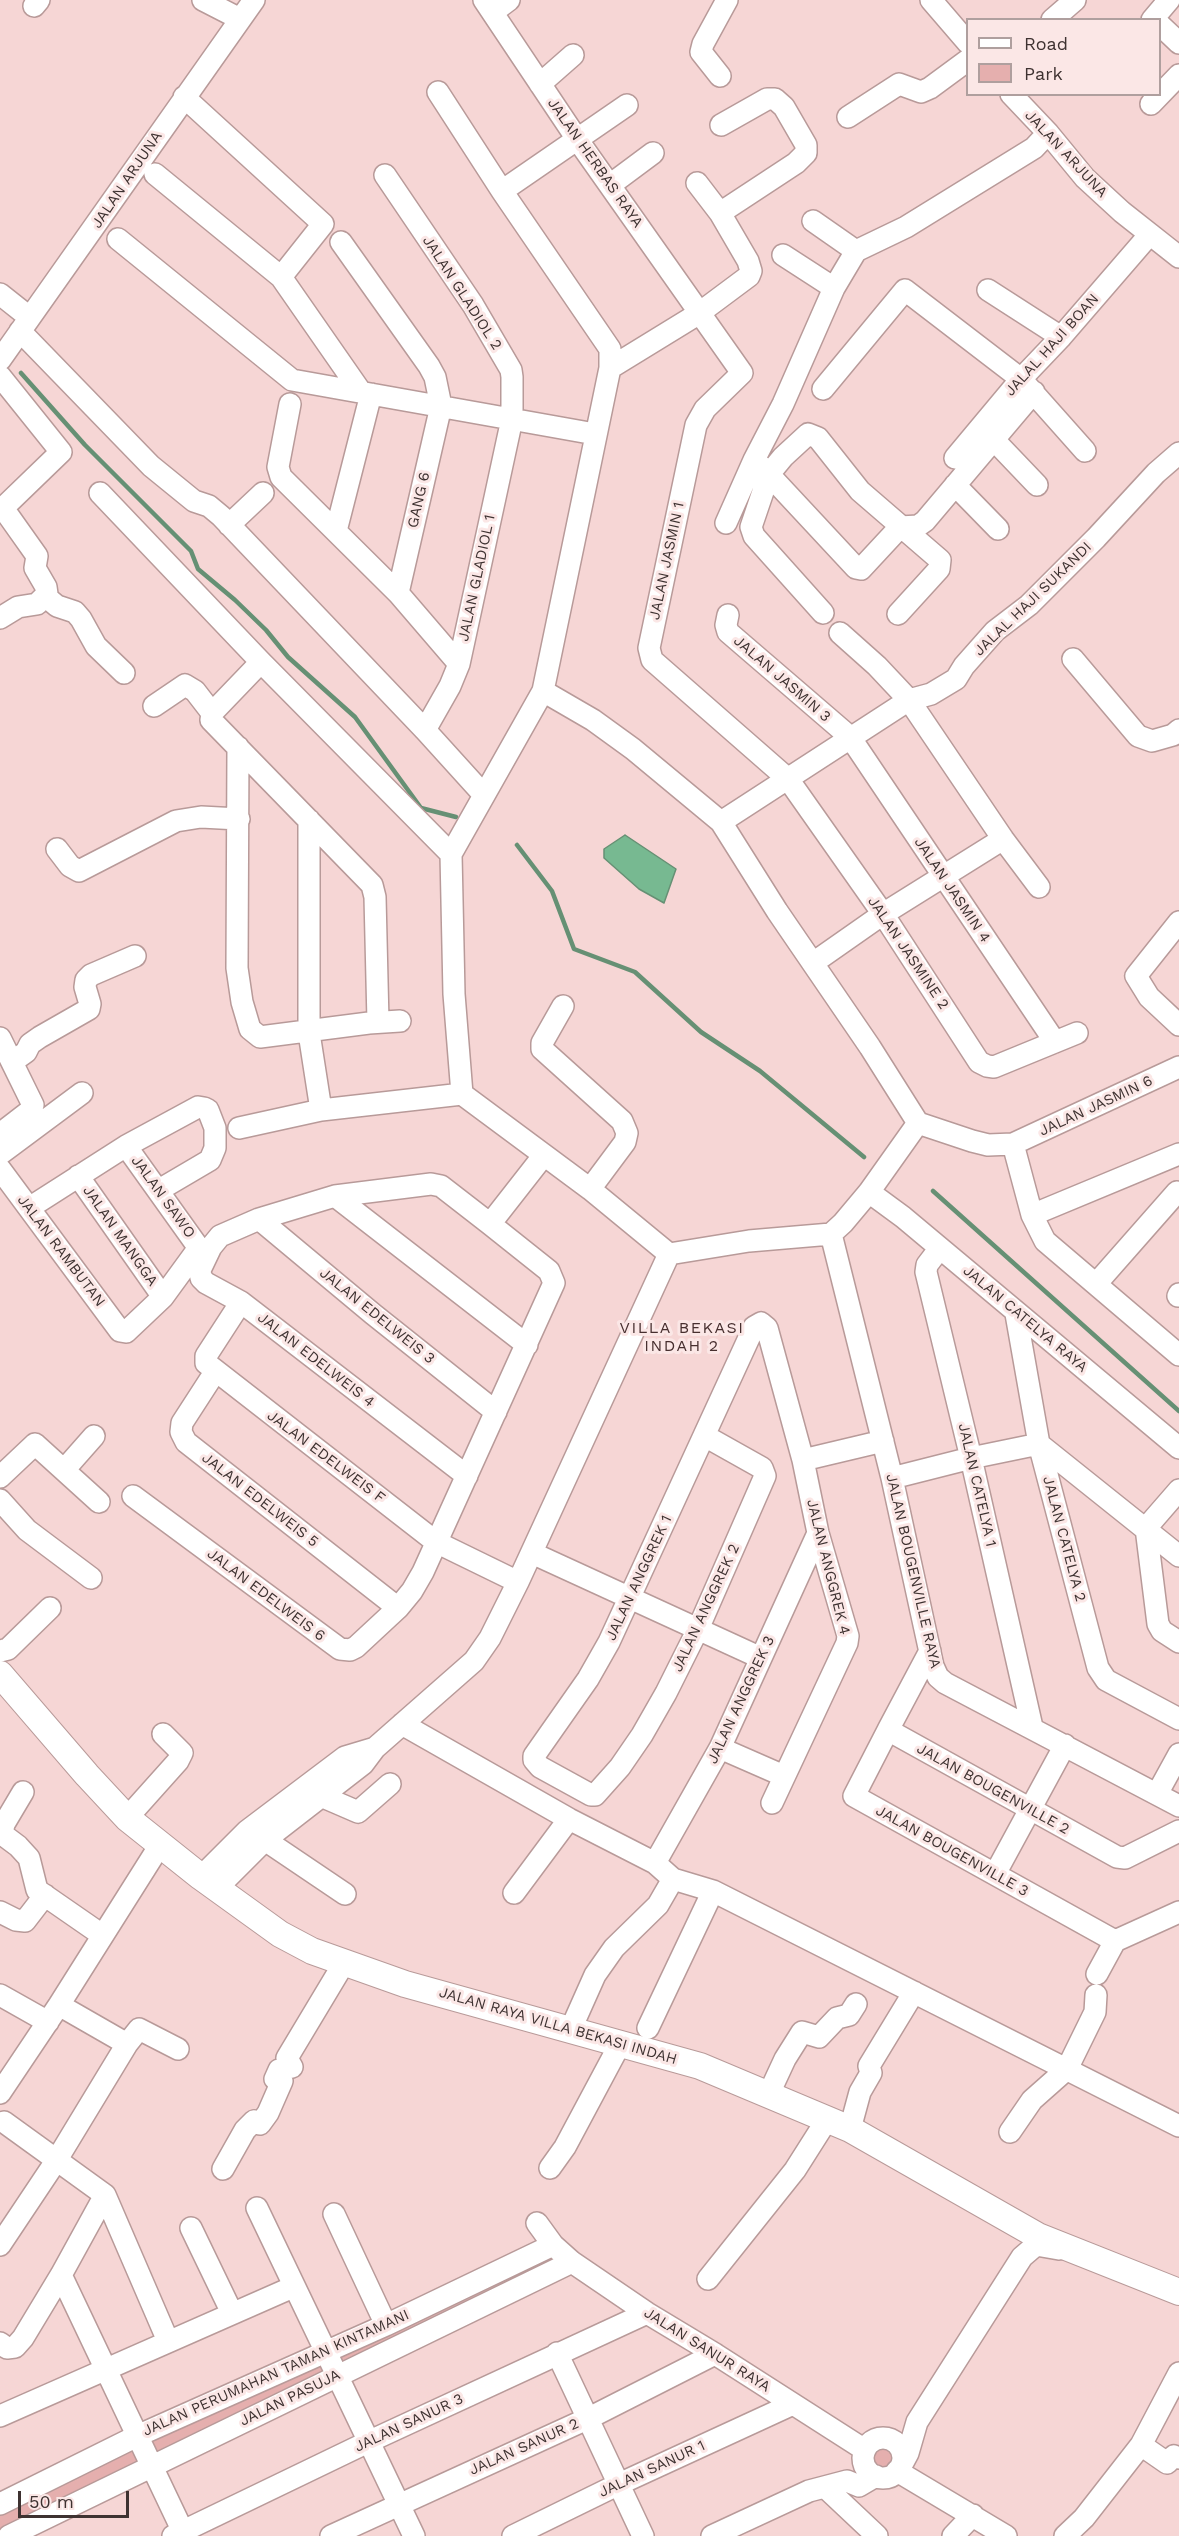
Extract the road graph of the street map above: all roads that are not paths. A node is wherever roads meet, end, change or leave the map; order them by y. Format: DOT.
graph roads {
  1 [pos="203,0"];
  2 [pos="254,0"];
  3 [pos="727,0"];
  4 [pos="931,0"];
  5 [pos="1075,0"];
  6 [pos="1169,0"];
  7 [pos="495,4"];
  8 [pos="1054,18"];
  9 [pos="1154,18"];
  10 [pos="240,19"];
  11 [pos="1161,26"];
  12 [pos="966,41"];
  13 [pos="1179,43"];
  14 [pos="573,55"];
  15 [pos="966,61"];
  16 [pos="1179,75"];
  17 [pos="720,76"];
  18 [pos="540,84"];
  19 [pos="438,92"];
  20 [pos="1161,94"];
  21 [pos="1013,96"];
  22 [pos="1159,96"];
  23 [pos="184,97"];
  24 [pos="1152,104"];
  25 [pos="627,105"];
  26 [pos="848,117"];
  27 [pos="721,125"];
  28 [pos="1048,133"];
  29 [pos="577,139"];
  30 [pos="653,153"];
  31 [pos="155,174"];
  32 [pos="385,175"];
  33 [pos="698,183"];
  34 [pos="610,185"];
  35 [pos="501,191"];
  36 [pos="720,213"];
  37 [pos="813,221"];
  38 [pos="1150,234"];
  39 [pos="118,239"];
  40 [pos="341,242"];
  41 [pos="856,251"];
  42 [pos="783,255"];
  43 [pos="1179,256"];
  44 [pos="281,277"];
  45 [pos="834,288"];
  46 [pos="988,290"];
  47 [pos="0,294"];
  48 [pos="698,314"];
  49 [pos="21,330"];
  50 [pos="1061,337"];
  51 [pos="0,360"];
  52 [pos="610,368"];
  53 [pos="0,376"];
  54 [pos="1028,386"];
  55 [pos="823,389"];
  56 [pos="366,393"];
  57 [pos="290,404"];
  58 [pos="441,406"];
  59 [pos="512,419"];
  60 [pos="595,434"];
  61 [pos="994,440"];
  62 [pos="1085,451"];
  63 [pos="1179,453"];
  64 [pos="955,458"];
  65 [pos="761,466"];
  66 [pos="956,485"];
  67 [pos="1037,485"];
  68 [pos="100,493"];
  69 [pos="263,493"];
  70 [pos="726,523"];
  71 [pos="229,525"];
  72 [pos="900,527"];
  73 [pos="998,530"];
  74 [pos="336,531"];
  75 [pos="398,593"];
  76 [pos="45,596"];
  77 [pos="823,613"];
  78 [pos="898,614"];
  79 [pos="728,615"];
  80 [pos="0,618"];
  81 [pos="840,633"];
  82 [pos="1073,659"];
  83 [pos="261,662"];
  84 [pos="459,664"];
  85 [pos="124,673"];
  86 [pos="543,691"];
  87 [pos="909,700"];
  88 [pos="154,706"];
  89 [pos="212,713"];
  90 [pos="425,730"];
  91 [pos="1179,730"];
  92 [pos="850,737"];
  93 [pos="238,747"];
  94 [pos="788,779"];
  95 [pos="483,794"];
  96 [pos="239,819"];
  97 [pos="309,820"];
  98 [pos="721,822"];
  99 [pos="1003,839"];
  100 [pos="57,849"];
  101 [pos="451,854"];
  102 [pos="943,876"];
  103 [pos="1039,887"];
  104 [pos="883,914"];
  105 [pos="1179,922"];
  106 [pos="135,956"];
  107 [pos="813,963"];
  108 [pos="563,1006"];
  109 [pos="400,1021"];
  110 [pos="378,1022"];
  111 [pos="1179,1025"];
  112 [pos="309,1032"];
  113 [pos="1077,1033"];
  114 [pos="0,1038"];
  115 [pos="1055,1042"];
  116 [pos="12,1062"];
  117 [pos="1179,1067"];
  118 [pos="82,1093"];
  119 [pos="462,1094"];
  120 [pos="321,1110"];
  121 [pos="918,1123"];
  122 [pos="239,1128"];
  123 [pos="0,1134"];
  124 [pos="1013,1144"];
  125 [pos="126,1146"];
  126 [pos="0,1154"];
  127 [pos="544,1155"];
  128 [pos="1170,1158"];
  129 [pos="0,1169"];
  130 [pos="78,1176"];
  131 [pos="590,1189"];
  132 [pos="159,1190"];
  133 [pos="869,1192"];
  134 [pos="1178,1193"];
  135 [pos="334,1196"];
  136 [pos="29,1208"];
  137 [pos="1032,1215"];
  138 [pos="259,1219"];
  139 [pos="490,1224"];
  140 [pos="831,1234"];
  141 [pos="940,1248"];
  142 [pos="669,1254"];
  143 [pos="1096,1284"];
  144 [pos="163,1297"];
  145 [pos="241,1302"];
  146 [pos="1016,1314"];
  147 [pos="761,1323"];
  148 [pos="527,1345"];
  149 [pos="1179,1355"];
  150 [pos="215,1372"];
  151 [pos="496,1412"];
  152 [pos="94,1436"];
  153 [pos="705,1436"];
  154 [pos="883,1441"];
  155 [pos="1039,1444"];
  156 [pos="1179,1448"];
  157 [pos="971,1458"];
  158 [pos="803,1460"];
  159 [pos="64,1470"];
  160 [pos="467,1476"];
  161 [pos="0,1477"];
  162 [pos="892,1478"];
  163 [pos="1179,1490"];
  164 [pos="133,1497"];
  165 [pos="0,1500"];
  166 [pos="99,1502"];
  167 [pos="1146,1528"];
  168 [pos="818,1533"];
  169 [pos="436,1542"];
  170 [pos="532,1553"];
  171 [pos="1179,1556"];
  172 [pos="91,1578"];
  173 [pos="518,1582"];
  174 [pos="631,1597"];
  175 [pos="50,1608"];
  176 [pos="398,1608"];
  177 [pos="698,1629"];
  178 [pos="1179,1642"];
  179 [pos="0,1651"];
  180 [pos="930,1651"];
  181 [pos="761,1658"];
  182 [pos="0,1674"];
  183 [pos="1179,1719"];
  184 [pos="402,1724"];
  185 [pos="1032,1727"];
  186 [pos="888,1730"];
  187 [pos="163,1734"];
  188 [pos="1065,1745"];
  189 [pos="375,1748"];
  190 [pos="720,1748"];
  191 [pos="1179,1754"];
  192 [pos="784,1776"];
  193 [pos="390,1784"];
  194 [pos="23,1792"];
  195 [pos="1157,1794"];
  196 [pos="595,1795"];
  197 [pos="321,1796"];
  198 [pos="772,1803"];
  199 [pos="1179,1806"];
  200 [pos="1030,1810"];
  201 [pos="128,1818"];
  202 [pos="569,1819"];
  203 [pos="2,1822"];
  204 [pos="1179,1831"];
  205 [pos="265,1840"];
  206 [pos="160,1845"];
  207 [pos="655,1863"];
  208 [pos="995,1874"];
  209 [pos="673,1879"];
  210 [pos="209,1883"];
  211 [pos="713,1891"];
  212 [pos="514,1893"];
  213 [pos="345,1894"];
  214 [pos="45,1895"];
  215 [pos="0,1912"];
  216 [pos="1179,1912"];
  217 [pos="102,1935"];
  218 [pos="1114,1941"];
  219 [pos="344,1963"];
  220 [pos="914,1992"];
  221 [pos="0,1995"];
  222 [pos="856,2004"];
  223 [pos="53,2013"];
  224 [pos="648,2028"];
  225 [pos="570,2031"];
  226 [pos="127,2044"];
  227 [pos="620,2044"];
  228 [pos="178,2049"];
  229 [pos="1067,2069"];
  230 [pos="0,2093"];
  231 [pos="771,2095"];
  232 [pos="1,2123"];
  233 [pos="839,2124"];
  234 [pos="1179,2126"];
  235 [pos="1010,2132"];
  236 [pos="56,2161"];
  237 [pos="550,2168"];
  238 [pos="223,2169"];
  239 [pos="105,2195"];
  240 [pos="257,2208"];
  241 [pos="334,2214"];
  242 [pos="537,2223"];
  243 [pos="190,2228"];
  244 [pos="0,2245"];
  245 [pos="553,2245"];
  246 [pos="1096,2260"];
  247 [pos="572,2262"];
  248 [pos="61,2275"];
  249 [pos="708,2279"];
  250 [pos="293,2286"];
  251 [pos="1179,2292"];
  252 [pos="232,2313"];
  253 [pos="647,2313"];
  254 [pos="386,2325"];
  255 [pos="168,2341"];
  256 [pos="0,2343"];
  257 [pos="325,2352"];
  258 [pos="557,2353"];
  259 [pos="715,2354"];
  260 [pos="108,2370"];
  261 [pos="1179,2373"];
  262 [pos="337,2375"];
  263 [pos="793,2404"];
  264 [pos="0,2416"];
  265 [pos="589,2418"];
  266 [pos="137,2436"];
  267 [pos="368,2442"];
  268 [pos="1141,2445"];
  269 [pos="865,2450"];
  270 [pos="1179,2458"];
  271 [pos="153,2464"];
  272 [pos="899,2469"];
  273 [pos="876,2476"];
  274 [pos="617,2485"];
  275 [pos="825,2487"];
  276 [pos="0,2504"];
  277 [pos="398,2504"];
  278 [pos="973,2515"];
  279 [pos="729,2532"];
  280 [pos="180,2535"];
  281 [pos="9,2536"];
  282 [pos="331,2536"];
  283 [pos="414,2536"];
  284 [pos="513,2536"];
  285 [pos="643,2536"];
  286 [pos="877,2536"];
  287 [pos="953,2536"];
  288 [pos="1006,2536"];
  289 [pos="1065,2536"];
  1 -- 10 [label="street"];
  2 -- 10 [label="street, JALAN ARJUNA"];
  3 -- 17 [label="street"];
  4 -- 12 [label="street"];
  5 -- 8 [label="street"];
  6 -- 9 [label="street"];
  7 -- 18 [label="street, JALAN HERBAS RAYA"];
  10 -- 23 [label="street, JALAN ARJUNA"];
  11 -- 13 [label="street"];
  14 -- 18 [label="street"];
  15 -- 26 [label="street"];
  16 -- 20 [label="street"];
  18 -- 29 [label="street, JALAN HERBAS RAYA"];
  19 -- 35 [label="street"];
  21 -- 28 [label="street, JALAN ARJUNA"];
  22 -- 24 [label="street"];
  23 -- 44 [label="street"];
  23 -- 49 [label="street, JALAN ARJUNA"];
  25 -- 29 [label="street"];
  27 -- 36 [label="street"];
  28 -- 38 [label="street, JALAN ARJUNA"];
  28 -- 41 [label="street"];
  29 -- 34 [label="street, JALAN HERBAS RAYA"];
  29 -- 35 [label="street"];
  30 -- 34 [label="street"];
  31 -- 44 [label="street"];
  32 -- 59 [label="street, JALAN GLADIOL 2"];
  33 -- 36 [label="street"];
  34 -- 48 [label="street, JALAN HERBAS RAYA"];
  35 -- 52 [label="street"];
  36 -- 48 [label="street"];
  37 -- 41 [label="street"];
  38 -- 43 [label="street, JALAN ARJUNA"];
  38 -- 50 [label="street, JALAL HAJI BOAN"];
  39 -- 56 [label="street"];
  40 -- 58 [label="street"];
  41 -- 45 [label="street"];
  42 -- 45 [label="street"];
  44 -- 56 [label="street"];
  45 -- 65 [label="street"];
  46 -- 50 [label="street"];
  47 -- 49 [label="street"];
  48 -- 52 [label="street"];
  48 -- 94 [label="street, JALAN JASMIN 1"];
  49 -- 51 [label="street, JALAN ARJUNA"];
  49 -- 71 [label="street"];
  50 -- 54 [label="street, JALAL HAJI BOAN"];
  52 -- 60 [label="street"];
  53 -- 76 [label="street"];
  54 -- 55 [label="street"];
  54 -- 61 [label="street"];
  54 -- 62 [label="street"];
  54 -- 64 [label="street, JALAL HAJI BOAN"];
  56 -- 58 [label="street"];
  56 -- 74 [label="street"];
  57 -- 74 [label="street"];
  58 -- 59 [label="street"];
  58 -- 75 [label="street, GANG 6"];
  59 -- 60 [label="street"];
  59 -- 84 [label="street, JALAN GLADIOL 1"];
  60 -- 86 [label="street"];
  61 -- 66 [label="street"];
  61 -- 67 [label="street"];
  63 -- 87 [label="street, JALAL HAJI SUKANDI"];
  65 -- 70 [label="street"];
  65 -- 72 [label="street"];
  65 -- 72 [label="street"];
  65 -- 77 [label="street"];
  66 -- 72 [label="street"];
  66 -- 73 [label="street"];
  68 -- 83 [label="street"];
  69 -- 71 [label="street"];
  71 -- 90 [label="street"];
  72 -- 78 [label="street"];
  74 -- 75 [label="street"];
  75 -- 84 [label="street"];
  76 -- 80 [label="street"];
  76 -- 85 [label="street"];
  79 -- 92 [label="street, JALAN JASMIN 3"];
  81 -- 87 [label="street"];
  82 -- 91 [label="street"];
  83 -- 89 [label="street"];
  83 -- 101 [label="street"];
  84 -- 90 [label="street, JALAN GLADIOL 1"];
  86 -- 95 [label="street"];
  86 -- 98 [label="street"];
  87 -- 92 [label="street, JALAL HAJI SUKANDI"];
  87 -- 99 [label="street"];
  88 -- 89 [label="street"];
  89 -- 93 [label="street"];
  90 -- 95 [label="street"];
  92 -- 94 [label="street, JALAL HAJI SUKANDI"];
  92 -- 102 [label="street, JALAN JASMIN 4"];
  93 -- 96 [label="street"];
  93 -- 97 [label="street"];
  94 -- 98 [label="street, JALAL HAJI SUKANDI"];
  94 -- 104 [label="street, JALAN JASMINE 2"];
  95 -- 101 [label="street"];
  96 -- 100 [label="street"];
  96 -- 112 [label="street"];
  97 -- 110 [label="street"];
  97 -- 112 [label="street"];
  98 -- 107 [label="street"];
  99 -- 102 [label="street"];
  99 -- 103 [label="street"];
  101 -- 119 [label="street"];
  102 -- 104 [label="street"];
  102 -- 115 [label="street, JALAN JASMIN 4"];
  104 -- 107 [label="street"];
  104 -- 115 [label="street, JALAN JASMINE 2"];
  105 -- 111 [label="street"];
  106 -- 116 [label="street"];
  107 -- 121 [label="street"];
  108 -- 131 [label="street"];
  109 -- 110 [label="street"];
  110 -- 112 [label="street"];
  112 -- 120 [label="street"];
  113 -- 115 [label="street, JALAN JASMINE 2"];
  114 -- 116 [label="street"];
  116 -- 123 [label="street"];
  117 -- 124 [label="street, JALAN JASMIN 6"];
  118 -- 126 [label="street"];
  119 -- 120 [label="street"];
  119 -- 127 [label="street"];
  120 -- 122 [label="street"];
  121 -- 124 [label="street"];
  121 -- 133 [label="street"];
  124 -- 137 [label="street"];
  125 -- 130 [label="street"];
  125 -- 132 [label="street, JALAN SAWO"];
  125 -- 132 [label="street"];
  127 -- 131 [label="street"];
  127 -- 139 [label="street"];
  128 -- 134 [label="street"];
  128 -- 137 [label="street"];
  129 -- 136 [label="street, JALAN RAMBUTAN"];
  130 -- 136 [label="street"];
  130 -- 144 [label="street, JALAN MANGGA"];
  131 -- 142 [label="street"];
  132 -- 144 [label="street, JALAN SAWO"];
  133 -- 140 [label="street"];
  133 -- 141 [label="street, JALAN CATELYA RAYA"];
  134 -- 143 [label="street"];
  135 -- 138 [label="street"];
  135 -- 139 [label="street"];
  135 -- 148 [label="street"];
  136 -- 144 [label="street, JALAN RAMBUTAN"];
  137 -- 143 [label="street"];
  138 -- 145 [label="street, JALAN EDELWEIS 4"];
  138 -- 151 [label="street, JALAN EDELWEIS 3"];
  139 -- 148 [label="street, JALAN EDELWEIS 6"];
  140 -- 142 [label="street"];
  140 -- 154 [label="street, JALAN BOUGENVILLE RAYA"];
  141 -- 146 [label="street, JALAN CATELYA RAYA"];
  141 -- 157 [label="street, JALAN CATELYA 1"];
  142 -- 170 [label="street"];
  143 -- 149 [label="street"];
  145 -- 150 [label="street"];
  145 -- 160 [label="street, JALAN EDELWEIS 4"];
  146 -- 155 [label="street, JALAN CATELYA 2"];
  146 -- 156 [label="street, JALAN CATELYA RAYA"];
  147 -- 153 [label="street, JALAN ANGGREK 1"];
  147 -- 158 [label="street, JALAN ANGGREK 4"];
  148 -- 151 [label="street, JALAN EDELWEIS 6"];
  150 -- 169 [label="street, JALAN EDELWEIS F"];
  150 -- 176 [label="street, JALAN EDELWEIS 5"];
  151 -- 160 [label="street, JALAN EDELWEIS 6"];
  152 -- 159 [label="street"];
  153 -- 174 [label="street, JALAN ANGGREK 1"];
  153 -- 177 [label="street, JALAN ANGGREK 2"];
  154 -- 158 [label="street"];
  154 -- 162 [label="street, JALAN BOUGENVILLE RAYA"];
  155 -- 157 [label="street"];
  155 -- 167 [label="street"];
  155 -- 183 [label="street, JALAN CATELYA 2"];
  157 -- 162 [label="street"];
  157 -- 185 [label="street, JALAN CATELYA 1"];
  158 -- 168 [label="street, JALAN ANGGREK 4"];
  159 -- 161 [label="street"];
  159 -- 166 [label="street"];
  160 -- 169 [label="street, JALAN EDELWEIS 6"];
  162 -- 180 [label="street, JALAN BOUGENVILLE RAYA"];
  163 -- 167 [label="street"];
  164 -- 176 [label="street, JALAN EDELWEIS 6"];
  165 -- 172 [label="street"];
  167 -- 171 [label="street"];
  167 -- 178 [label="street"];
  168 -- 181 [label="street, JALAN ANGGREK 3"];
  168 -- 192 [label="street, JALAN ANGGREK 4"];
  169 -- 173 [label="street, JALAN EDELWEIS F"];
  169 -- 176 [label="street, JALAN EDELWEIS 6"];
  170 -- 173 [label="street"];
  170 -- 174 [label="street"];
  173 -- 184 [label="street"];
  174 -- 177 [label="street"];
  174 -- 196 [label="street, JALAN ANGGREK 1"];
  175 -- 179 [label="street"];
  177 -- 181 [label="street"];
  177 -- 196 [label="street, JALAN ANGGREK 2"];
  180 -- 185 [label="street, JALAN BOUGENVILLE RAYA"];
  180 -- 186 [label="street"];
  181 -- 190 [label="street, JALAN ANGGREK 3"];
  182 -- 201 [label="main road, JALAN RAYA VILLA BEKASI INDAH"];
  184 -- 189 [label="street"];
  184 -- 202 [label="street"];
  185 -- 188 [label="street, JALAN BOUGENVILLE RAYA"];
  186 -- 200 [label="street, JALAN BOUGENVILLE 2"];
  186 -- 208 [label="street, JALAN BOUGENVILLE 3"];
  187 -- 201 [label="street"];
  188 -- 195 [label="street, JALAN BOUGENVILLE RAYA"];
  188 -- 200 [label="street"];
  189 -- 197 [label="street"];
  189 -- 210 [label="street"];
  190 -- 192 [label="street"];
  190 -- 207 [label="street, JALAN ANGGREK 3"];
  191 -- 195 [label="street"];
  192 -- 198 [label="street, JALAN ANGGREK 4"];
  193 -- 197 [label="street"];
  194 -- 203 [label="street"];
  195 -- 199 [label="street, JALAN BOUGENVILLE RAYA"];
  197 -- 205 [label="street"];
  200 -- 204 [label="street, JALAN BOUGENVILLE 2"];
  200 -- 208 [label="street"];
  201 -- 206 [label="main road, JALAN RAYA VILLA BEKASI INDAH"];
  202 -- 207 [label="street"];
  202 -- 212 [label="street"];
  203 -- 214 [label="street"];
  205 -- 210 [label="street"];
  205 -- 213 [label="street"];
  206 -- 210 [label="main road, JALAN RAYA VILLA BEKASI INDAH"];
  206 -- 217 [label="street"];
  207 -- 209 [label="street"];
  208 -- 218 [label="street, JALAN BOUGENVILLE 3"];
  209 -- 211 [label="street"];
  209 -- 225 [label="street"];
  210 -- 219 [label="main road, JALAN RAYA VILLA BEKASI INDAH"];
  211 -- 220 [label="street"];
  211 -- 224 [label="street"];
  214 -- 215 [label="street"];
  214 -- 217 [label="street"];
  216 -- 218 [label="street"];
  217 -- 223 [label="street"];
  218 -- 229 [label="street"];
  219 -- 225 [label="main road, JALAN RAYA VILLA BEKASI INDAH"];
  219 -- 238 [label="street"];
  220 -- 229 [label="street"];
  220 -- 233 [label="street"];
  221 -- 223 [label="street"];
  222 -- 231 [label="street"];
  223 -- 226 [label="street"];
  223 -- 230 [label="street"];
  225 -- 227 [label="main road, JALAN RAYA VILLA BEKASI INDAH"];
  226 -- 228 [label="street"];
  226 -- 236 [label="street"];
  227 -- 231 [label="main road, JALAN RAYA VILLA BEKASI INDAH"];
  227 -- 237 [label="street"];
  229 -- 234 [label="street"];
  229 -- 235 [label="street"];
  231 -- 233 [label="main road, JALAN RAYA VILLA BEKASI INDAH"];
  232 -- 236 [label="street"];
  233 -- 246 [label="main road, JALAN RAYA VILLA BEKASI INDAH"];
  233 -- 249 [label="street"];
  236 -- 239 [label="street"];
  236 -- 244 [label="street"];
  239 -- 248 [label="street"];
  239 -- 255 [label="street"];
  240 -- 250 [label="street"];
  241 -- 254 [label="street"];
  242 -- 245 [label="street, JALAN SANUR RAYA"];
  243 -- 252 [label="street"];
  245 -- 247 [label="street, JALAN SANUR RAYA"];
  245 -- 254 [label="street, JALAN PERUMAHAN TAMAN KINTAMANI"];
  246 -- 251 [label="main road, JALAN RAYA VILLA BEKASI INDAH"];
  246 -- 272 [label="street"];
  247 -- 253 [label="street, JALAN SANUR RAYA"];
  247 -- 262 [label="street, JALAN PASUJA"];
  248 -- 256 [label="street"];
  248 -- 260 [label="street"];
  250 -- 252 [label="street"];
  250 -- 257 [label="street"];
  252 -- 255 [label="street"];
  253 -- 258 [label="street, JALAN SANUR 3"];
  253 -- 259 [label="street, JALAN SANUR RAYA"];
  254 -- 257 [label="street, JALAN PERUMAHAN TAMAN KINTAMANI"];
  255 -- 260 [label="street"];
  257 -- 262 [label="street"];
  257 -- 266 [label="street, JALAN PERUMAHAN TAMAN KINTAMANI"];
  258 -- 265 [label="street"];
  258 -- 267 [label="street, JALAN SANUR 3"];
  259 -- 263 [label="street, JALAN SANUR RAYA"];
  259 -- 265 [label="street, JALAN SANUR 2"];
  260 -- 264 [label="street"];
  260 -- 266 [label="street"];
  261 -- 268 [label="street"];
  262 -- 267 [label="street"];
  262 -- 271 [label="street, JALAN PASUJA"];
  263 -- 269 [label="street, JALAN SANUR RAYA"];
  263 -- 274 [label="street, JALAN SANUR 1"];
  265 -- 274 [label="street"];
  265 -- 277 [label="street, JALAN SANUR 2"];
  266 -- 271 [label="street"];
  266 -- 276 [label="street, JALAN PERUMAHAN TAMAN KINTAMANI"];
  267 -- 277 [label="street"];
  267 -- 280 [label="street, JALAN SANUR 3"];
  268 -- 270 [label="street"];
  268 -- 289 [label="street"];
  269 -- 272 [label="street"];
  269 -- 273 [label="street"];
  271 -- 280 [label="street"];
  271 -- 281 [label="street, JALAN PASUJA"];
  272 -- 273 [label="street"];
  272 -- 278 [label="street"];
  273 -- 275 [label="street"];
  274 -- 284 [label="street, JALAN SANUR 1"];
  274 -- 285 [label="street"];
  275 -- 279 [label="street"];
  275 -- 286 [label="street"];
  277 -- 282 [label="street, JALAN SANUR 2"];
  277 -- 283 [label="street"];
  278 -- 287 [label="street"];
  278 -- 288 [label="street"];
}
